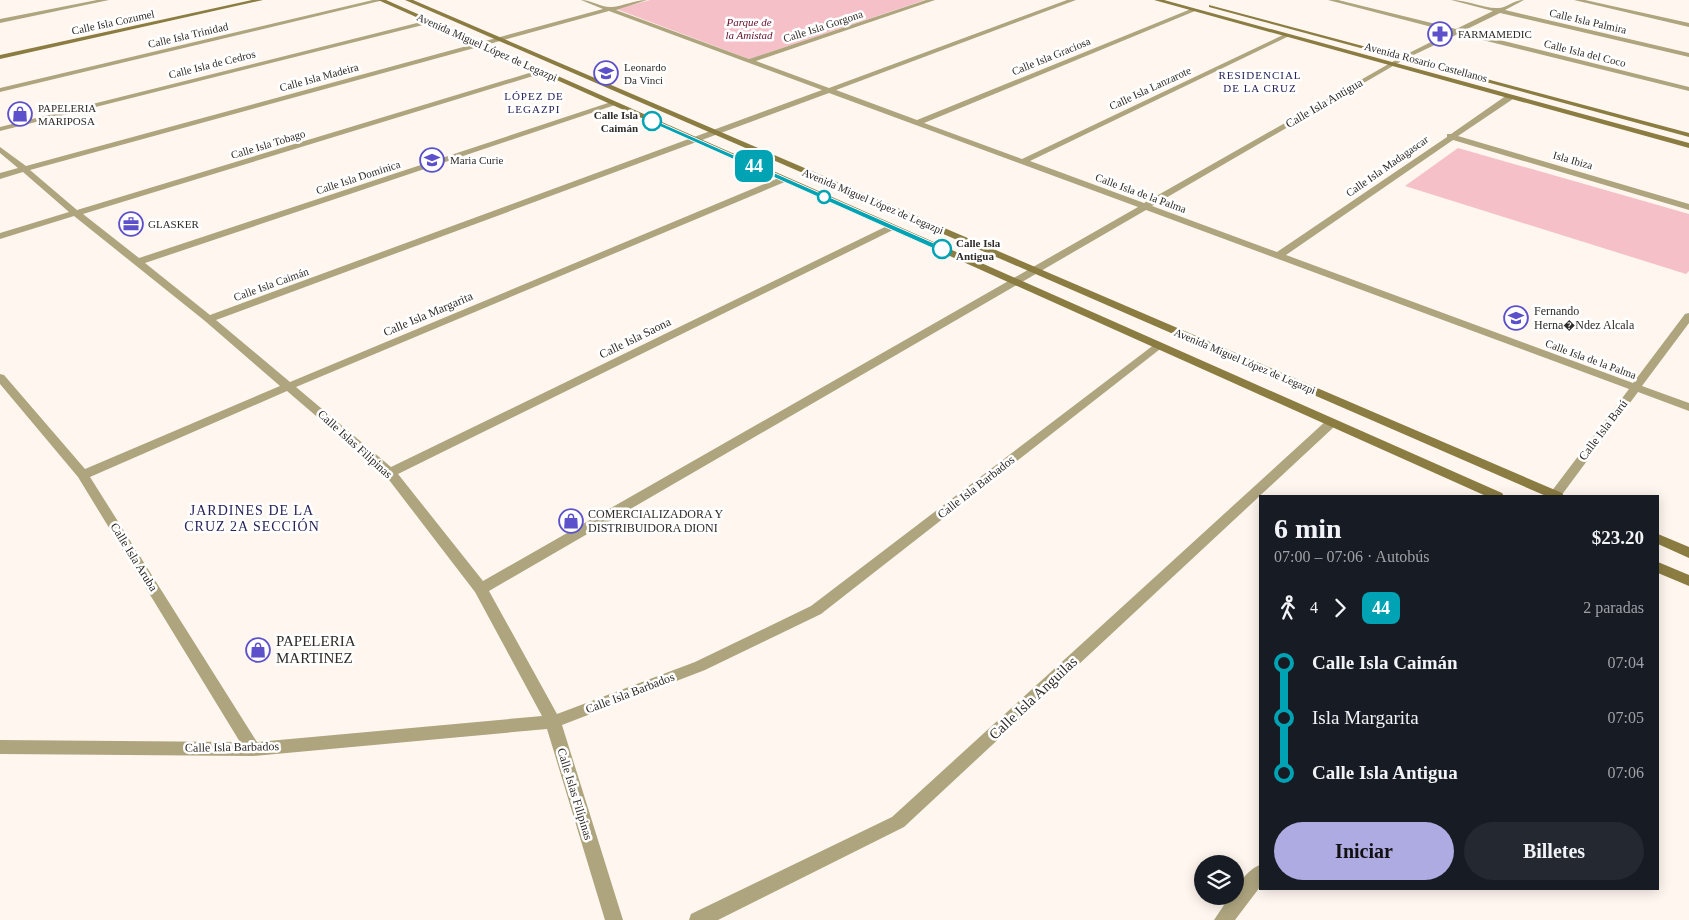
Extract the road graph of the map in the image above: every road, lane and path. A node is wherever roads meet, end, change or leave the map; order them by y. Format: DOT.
graph roads {
  1 [pos="106,0"];
  2 [pos="230,0"];
  3 [pos="260,0"];
  4 [pos="381,0"];
  5 [pos="408,0"];
  6 [pos="584,0"];
  7 [pos="644,0"];
  8 [pos="932,0"];
  9 [pos="1073,0"];
  10 [pos="1156,0"];
  11 [pos="1331,0"];
  12 [pos="1454,0"];
  13 [pos="1521,0"];
  14 [pos="1577,0"];
  15 [pos="1205,4"];
  16 [pos="610,9"];
  17 [pos="1193,10"];
  18 [pos="1499,10"];
  19 [pos="0,22"];
  20 [pos="429,22"];
  21 [pos="1689,25"];
  22 [pos="1455,31"];
  23 [pos="1287,35"];
  24 [pos="500,40"];
  25 [pos="481,45"];
  26 [pos="0,50"];
  27 [pos="1689,55"];
  28 [pos="0,57"];
  29 [pos="1403,58"];
  30 [pos="749,61"];
  31 [pos="1392,64"];
  32 [pos="542,72"];
  33 [pos="1689,89"];
  34 [pos="0,90"];
  35 [pos="827,90"];
  36 [pos="1510,96"];
  37 [pos="614,104"];
  38 [pos="917,123"];
  39 [pos="0,129"];
  40 [pos="714,132"];
  41 [pos="1689,135"];
  42 [pos="1450,136"];
  43 [pos="694,139"];
  44 [pos="1689,146"];
  45 [pos="0,149"];
  46 [pos="1022,162"];
  47 [pos="24,169"];
  48 [pos="0,176"];
  49 [pos="784,179"];
  50 [pos="1143,206"];
  51 [pos="1689,206"];
  52 [pos="77,214"];
  53 [pos="892,227"];
  54 [pos="0,236"];
  55 [pos="1278,256"];
  56 [pos="138,262"];
  57 [pos="1033,270"];
  58 [pos="1014,282"];
  59 [pos="1689,316"];
  60 [pos="209,318"];
  61 [pos="1159,346"];
  62 [pos="0,377"];
  63 [pos="290,386"];
  64 [pos="1635,388"];
  65 [pos="1689,407"];
  66 [pos="1331,423"];
  67 [pos="390,473"];
  68 [pos="84,475"];
  69 [pos="1495,495"];
  70 [pos="1553,495"];
  71 [pos="1556,495"];
  72 [pos="1659,540"];
  73 [pos="1689,553"];
  74 [pos="1659,568"];
  75 [pos="1689,582"];
  76 [pos="481,589"];
  77 [pos="553,722"];
  78 [pos="0,747"];
  79 [pos="253,749"];
  80 [pos="1259,874"];
  81 [pos="614,920"];
  82 [pos="698,920"];
  83 [pos="1223,920"];
  1 -- 19 [label="street"];
  2 -- 26 [label="main road, Calle Isla Cozumel"];
  3 -- 28 [label="main road, Calle Isla Cozumel"];
  4 -- 20 [label="main road, Avenida Miguel López de Legazpi"];
  4 -- 34 [label="street, Calle Isla Trinidad"];
  5 -- 24 [label="main road, Avenida Miguel López de Legazpi"];
  6 -- 16 [label="street, Calle Isla de la Palma"];
  7 -- 16 [label="street, Calle Isla Madeira"];
  8 -- 30 [label="street, Calle Isla Gorgona"];
  9 -- 35 [label="street, Calle Isla Caimán"];
  10 -- 17 [label="main road, Avenida Rosario Castellanos"];
  11 -- 22 [label="street, Calle Isla del Coco"];
  12 -- 18 [label="street, Calle Isla Palmira"];
  13 -- 18 [label="street, Calle Isla Antigua"];
  14 -- 21 [label="street"];
  15 -- 29 [label="main road, Avenida Rosario Castellanos"];
  16 -- 24 [label="street, Calle Isla Madeira"];
  16 -- 30 [label="street, Calle Isla de la Palma"];
  17 -- 23 [label="main road, Avenida Rosario Castellanos"];
  17 -- 38 [label="street, Calle Isla Graciosa"];
  18 -- 22 [label="street, Calle Isla Antigua"];
  18 -- 27 [label="street, Calle Isla Palmira"];
  20 -- 25 [label="main road, Avenida Miguel López de Legazpi"];
  20 -- 39 [label="street, Calle Isla de Cedros"];
  22 -- 29 [label="street, Calle Isla Antigua"];
  22 -- 33 [label="street, Calle Isla del Coco"];
  23 -- 31 [label="main road, Avenida Rosario Castellanos"];
  23 -- 46 [label="street, Calle Isla Lanzarote"];
  24 -- 25 [label="street, Calle Isla Madeira"];
  24 -- 40 [label="main road, Avenida Miguel López de Legazpi"];
  25 -- 32 [label="main road, Avenida Miguel López de Legazpi"];
  25 -- 47 [label="street, Calle Isla Madeira"];
  29 -- 31 [label="street, Calle Isla Antigua"];
  29 -- 41 [label="main road, Avenida Rosario Castellanos"];
  30 -- 35 [label="street, Calle Isla de la Palma"];
  31 -- 36 [label="main road, Avenida Rosario Castellanos"];
  31 -- 50 [label="street, Calle Isla Antigua"];
  32 -- 37 [label="main road, Avenida Miguel López de Legazpi"];
  32 -- 52 [label="street, Calle Isla Tobago"];
  35 -- 38 [label="street, Calle Isla de la Palma"];
  35 -- 40 [label="street, Calle Isla Caimán"];
  36 -- 42 [label="street, Calle Isla Madagascar"];
  36 -- 44 [label="main road, Avenida Rosario Castellanos"];
  37 -- 43 [label="main road, Avenida Miguel López de Legazpi"];
  37 -- 56 [label="street, Calle Isla Dominica"];
  38 -- 46 [label="street, Calle Isla de la Palma"];
  40 -- 43 [label="street, Calle Isla Caimán"];
  40 -- 57 [label="main road, Avenida Miguel López de Legazpi"];
  42 -- 51 [label="street, Isla Ibiza"];
  42 -- 55 [label="street, Calle Isla Madagascar"];
  43 -- 49 [label="main road, Avenida Miguel López de Legazpi"];
  43 -- 60 [label="street, Calle Isla Caimán"];
  45 -- 47 [label="street, Calle Islas Filipinas"];
  46 -- 50 [label="street, Calle Isla de la Palma"];
  47 -- 48 [label="street, Calle Isla Madeira"];
  47 -- 52 [label="street, Calle Islas Filipinas"];
  49 -- 53 [label="main road, Avenida Miguel López de Legazpi"];
  49 -- 63 [label="street, Calle Isla Margarita"];
  50 -- 55 [label="street, Calle Isla de la Palma"];
  50 -- 57 [label="street, Calle Isla Antigua"];
  52 -- 54 [label="street, Calle Isla Tobago"];
  52 -- 56 [label="street, Calle Islas Filipinas"];
  53 -- 58 [label="main road, Avenida Miguel López de Legazpi"];
  53 -- 67 [label="street, Calle Isla Saona"];
  55 -- 64 [label="street, Calle Isla de la Palma"];
  56 -- 60 [label="street, Calle Islas Filipinas"];
  57 -- 58 [label="street, Calle Isla Antigua"];
  57 -- 70 [label="main road, Avenida Miguel López de Legazpi"];
  58 -- 61 [label="main road, Avenida Miguel López de Legazpi"];
  58 -- 76 [label="street, Calle Isla Antigua"];
  59 -- 64 [label="street, Calle Isla Barú"];
  60 -- 63 [label="street, Calle Islas Filipinas"];
  61 -- 66 [label="main road, Avenida Miguel López de Legazpi"];
  61 -- 77 [label="street, Calle Isla Barbados"];
  62 -- 68 [label="street, Calle Isla Aruba"];
  63 -- 67 [label="street, Calle Islas Filipinas"];
  63 -- 68 [label="street, Calle Isla Margarita"];
  64 -- 65 [label="street, Calle Isla de la Palma"];
  64 -- 71 [label="street, Calle Isla Barú"];
  66 -- 69 [label="main road, Avenida Miguel López de Legazpi"];
  66 -- 82 [label="street, Calle Isla Anguilas"];
  67 -- 76 [label="street, Calle Islas Filipinas"];
  68 -- 79 [label="street, Calle Isla Aruba"];
  72 -- 73 [label="main road"];
  74 -- 75 [label="main road"];
  76 -- 77 [label="street, Calle Islas Filipinas"];
  77 -- 79 [label="street, Calle Isla Barbados"];
  77 -- 81 [label="street, Calle Islas Filipinas"];
  78 -- 79 [label="street, Calle Isla Barbados"];
  80 -- 83 [label="street"];
}
